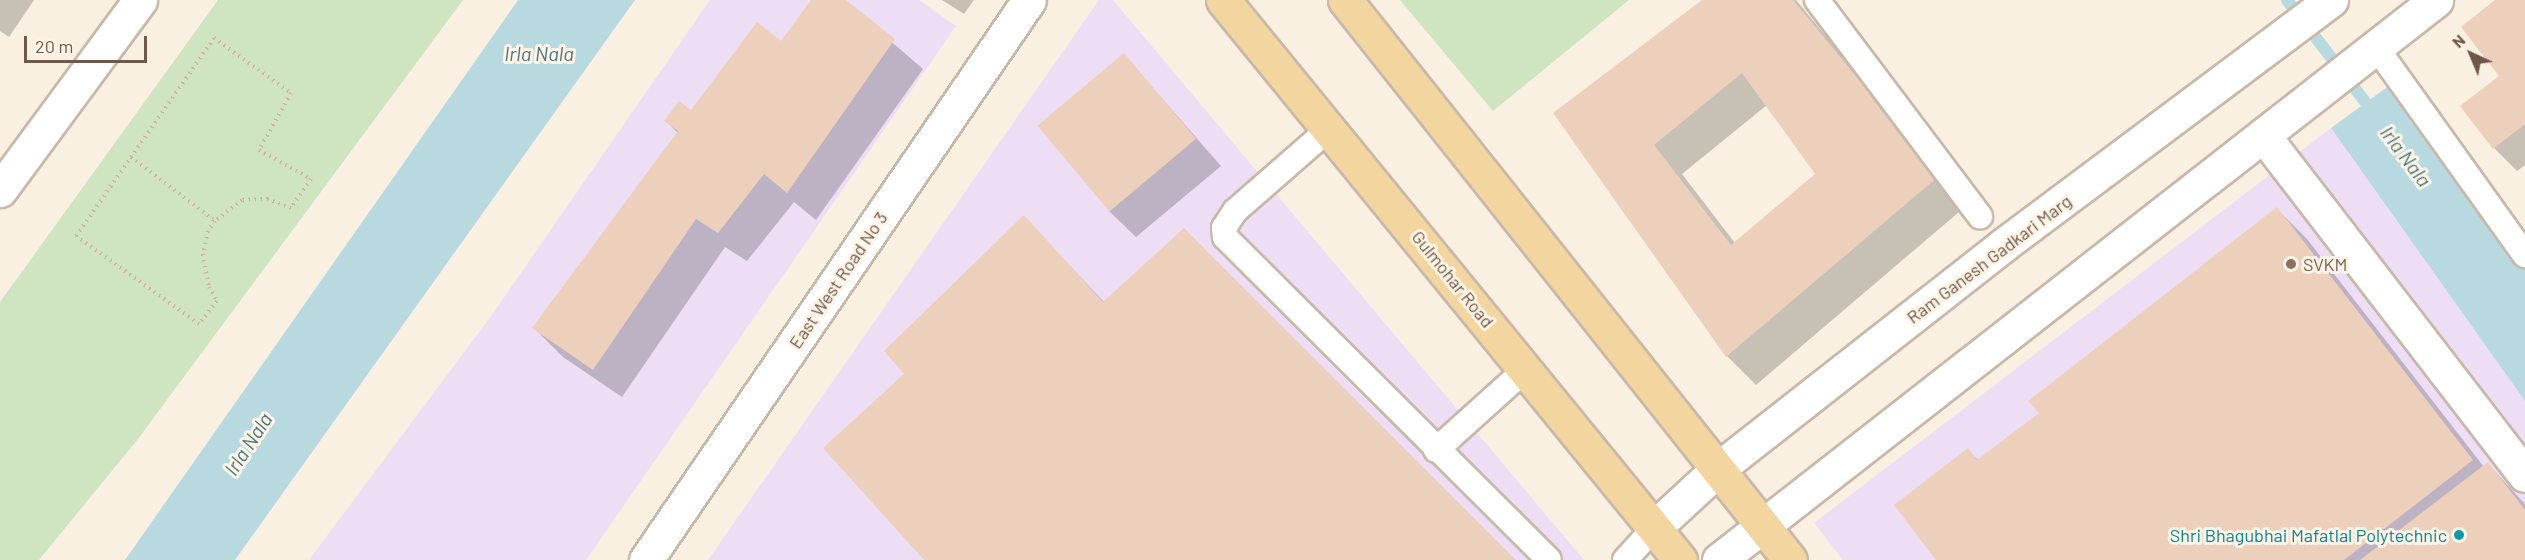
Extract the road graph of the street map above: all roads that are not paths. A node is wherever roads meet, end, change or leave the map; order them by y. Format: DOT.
graph roads {
  1 [pos="140,0"];
  2 [pos="1029,0"];
  3 [pos="1222,0"];
  4 [pos="1345,0"];
  5 [pos="1817,0"];
  6 [pos="2331,0"];
  7 [pos="2436,0"];
  8 [pos="2367,54"];
  9 [pos="1329,129"];
  10 [pos="2263,135"];
  11 [pos="3,178"];
  12 [pos="1980,216"];
  13 [pos="2525,255"];
  14 [pos="1526,369"];
  15 [pos="1436,450"];
  16 [pos="1719,468"];
  17 [pos="2525,475"];
  18 [pos="1761,525"];
  19 [pos="1655,527"];
  20 [pos="646,560"];
  21 [pos="1549,560"];
  22 [pos="1625,560"];
  23 [pos="1680,560"];
  24 [pos="1719,560"];
  25 [pos="1790,560"];
  1 -- 11 [label="street"];
  2 -- 20 [label="street, East West Road No 3"];
  3 -- 9 [label="main road, Gulmohar Road"];
  4 -- 16 [label="main road"];
  5 -- 12 [label="lane"];
  6 -- 16 [label="street, Ram Ganesh Gadkari Marg"];
  7 -- 8 [label="street"];
  8 -- 10 [label="street"];
  8 -- 13 [label="lane"];
  9 -- 14 [label="main road, Gulmohar Road"];
  9 -- 15 [label="lane"];
  10 -- 17 [label="street"];
  10 -- 18 [label="street"];
  14 -- 15 [label="lane"];
  14 -- 19 [label="main road, Gulmohar Road"];
  15 -- 21 [label="lane"];
  16 -- 18 [label="main road"];
  16 -- 19 [label="street, Ram Ganesh Gadkari Marg"];
  18 -- 24 [label="street"];
  18 -- 25 [label="main road"];
  19 -- 22 [label="lane"];
  19 -- 23 [label="main road, Gulmohar Road"];
}
